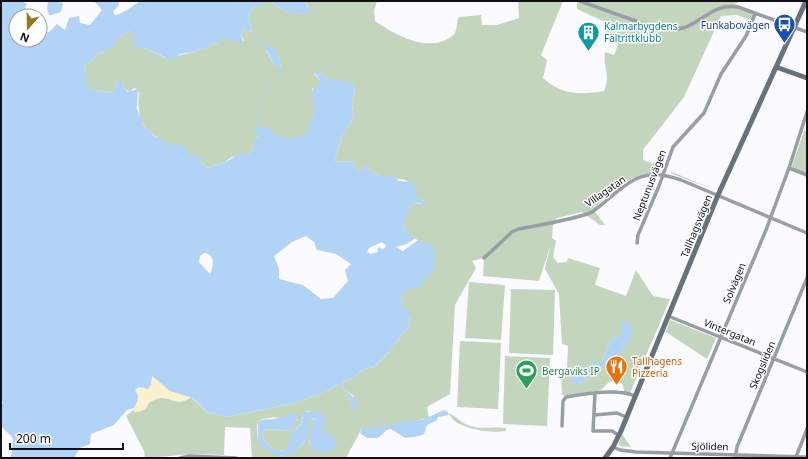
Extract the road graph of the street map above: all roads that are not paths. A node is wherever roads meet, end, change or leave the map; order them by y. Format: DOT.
graph roads {
  1 [pos="580,1"];
  2 [pos="805,1"];
  3 [pos="755,14"];
  4 [pos="793,28"];
  5 [pos="807,32"];
  6 [pos="776,66"];
  7 [pos="807,78"];
  8 [pos="807,112"];
  9 [pos="789,168"];
  10 [pos="664,174"];
  11 [pos="807,175"];
  12 [pos="718,195"];
  13 [pos="770,217"];
  14 [pos="807,233"];
  15 [pos="637,243"];
  16 [pos="484,258"];
  17 [pos="807,278"];
  18 [pos="668,316"];
  19 [pos="720,337"];
  20 [pos="774,358"];
  21 [pos="807,372"];
  22 [pos="595,393"];
  23 [pos="635,396"];
  24 [pos="594,415"];
  25 [pos="626,417"];
  26 [pos="562,426"];
  27 [pos="807,429"];
  28 [pos="618,435"];
  29 [pos="613,447"];
  30 [pos="672,453"];
  31 [pos="735,456"];
  32 [pos="796,457"];
  33 [pos="807,457"];
  34 [pos="180,458"];
  35 [pos="236,458"];
  36 [pos="605,458"];
  37 [pos="670,458"];
  1 -- 3 [label="street"];
  2 -- 4 [label="main road, Tallhagsvägen"];
  3 -- 4 [label="street"];
  3 -- 10 [label="street, Neptunusvägen"];
  4 -- 5 [label="street"];
  4 -- 6 [label="main road, Tallhagsvägen"];
  6 -- 7 [label="main road"];
  6 -- 12 [label="main road, Tallhagsvägen"];
  8 -- 9 [label="street, Solvägen"];
  9 -- 11 [label="street"];
  9 -- 13 [label="street, Solvägen"];
  10 -- 12 [label="street, Villagatan"];
  10 -- 15 [label="street, Neptunusvägen"];
  10 -- 16 [label="street, Villagatan"];
  12 -- 13 [label="street, Villagatan"];
  12 -- 18 [label="main road, Tallhagsvägen"];
  13 -- 14 [label="street, Villagatan"];
  13 -- 19 [label="street, Solvägen"];
  17 -- 20 [label="street, Skogsliden"];
  18 -- 19 [label="street, Vintergatan"];
  18 -- 23 [label="main road, Tallhagsvägen"];
  19 -- 20 [label="street, Vintergatan"];
  19 -- 30 [label="street, Solvägen"];
  20 -- 21 [label="street, Vintergatan"];
  20 -- 31 [label="street, Skogsliden"];
  22 -- 23 [label="street"];
  22 -- 24 [label="street"];
  22 -- 26 [label="street"];
  23 -- 25 [label="main road, Tallhagsvägen"];
  24 -- 25 [label="street"];
  24 -- 28 [label="street"];
  25 -- 28 [label="main road, Tallhagsvägen"];
  27 -- 32 [label="street"];
  28 -- 29 [label="main road, Tallhagsvägen"];
  29 -- 30 [label="street, Sjöliden"];
  29 -- 36 [label="main road, Tallhagsvägen"];
  30 -- 31 [label="street, Sjöliden"];
  30 -- 37 [label="street, Solvägen"];
  31 -- 32 [label="street, Sjöliden"];
  32 -- 33 [label="street, Sjöliden"];
  34 -- 35 [label="street"];
}
